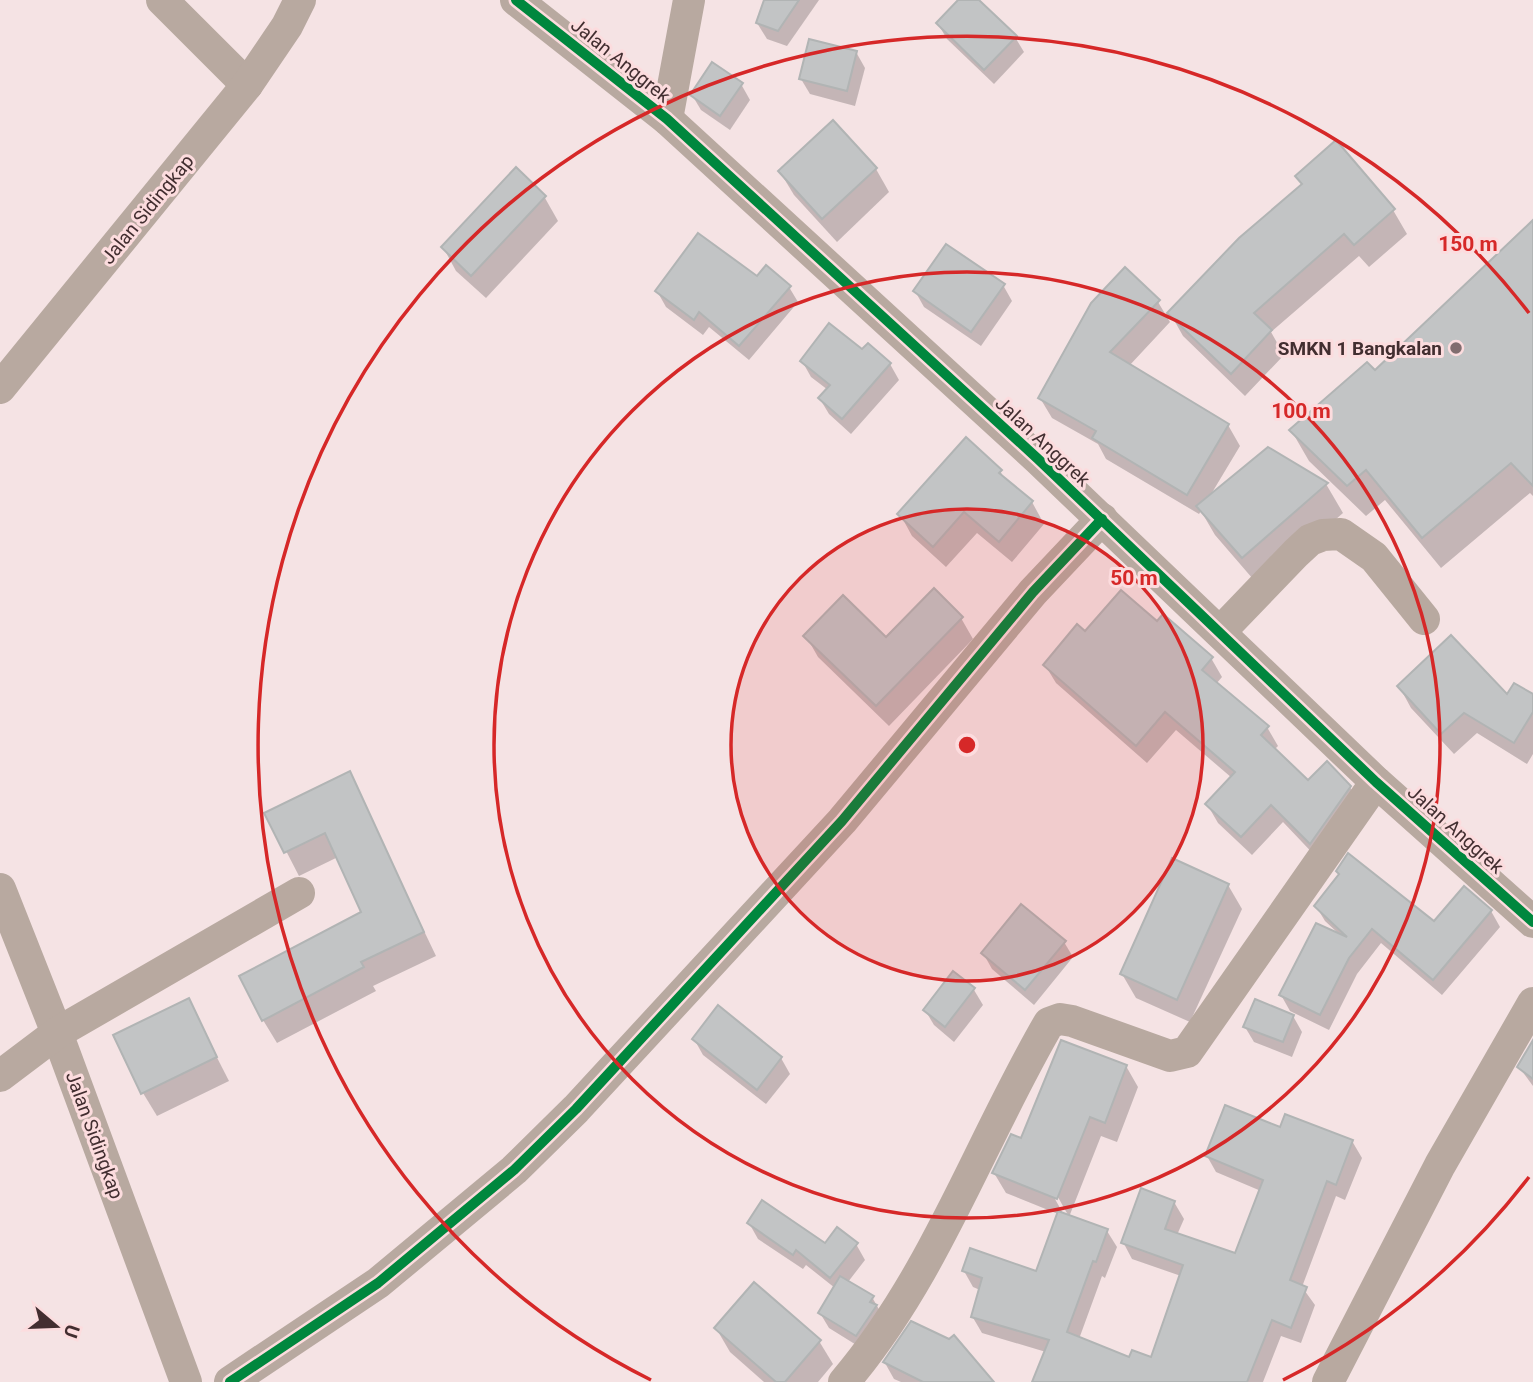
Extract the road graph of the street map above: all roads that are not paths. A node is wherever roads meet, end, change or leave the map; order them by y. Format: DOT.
graph roads {
  1 [pos="162,0"];
  2 [pos="321,0"];
  3 [pos="516,0"];
  4 [pos="689,0"];
  5 [pos="294,13"];
  6 [pos="247,85"];
  7 [pos="667,119"];
  8 [pos="0,388"];
  9 [pos="1102,519"];
  10 [pos="1424,619"];
  11 [pos="1220,632"];
  12 [pos="1376,782"];
  13 [pos="0,889"];
  14 [pos="299,893"];
  15 [pos="1533,922"];
  16 [pos="1533,1003"];
  17 [pos="57,1033"];
  18 [pos="0,1076"];
  19 [pos="186,1382"];
  20 [pos="230,1382"];
  21 [pos="844,1382"];
  22 [pos="1328,1382"];
  1 -- 6 [label="street"];
  2 -- 5 [label="street, Jalan Sidingkap"];
  3 -- 7 [label="street, Jalan Anggrek"];
  4 -- 7 [label="street"];
  5 -- 6 [label="street, Jalan Sidingkap"];
  6 -- 8 [label="street, Jalan Sidingkap"];
  7 -- 9 [label="street, Jalan Anggrek"];
  9 -- 11 [label="street, Jalan Anggrek"];
  9 -- 20 [label="street"];
  10 -- 11 [label="street"];
  11 -- 12 [label="street, Jalan Anggrek"];
  12 -- 15 [label="street, Jalan Anggrek"];
  12 -- 21 [label="street"];
  13 -- 17 [label="street, Jalan Sidingkap"];
  14 -- 17 [label="street"];
  16 -- 22 [label="street"];
  17 -- 18 [label="street"];
  17 -- 19 [label="street, Jalan Sidingkap"];
}
